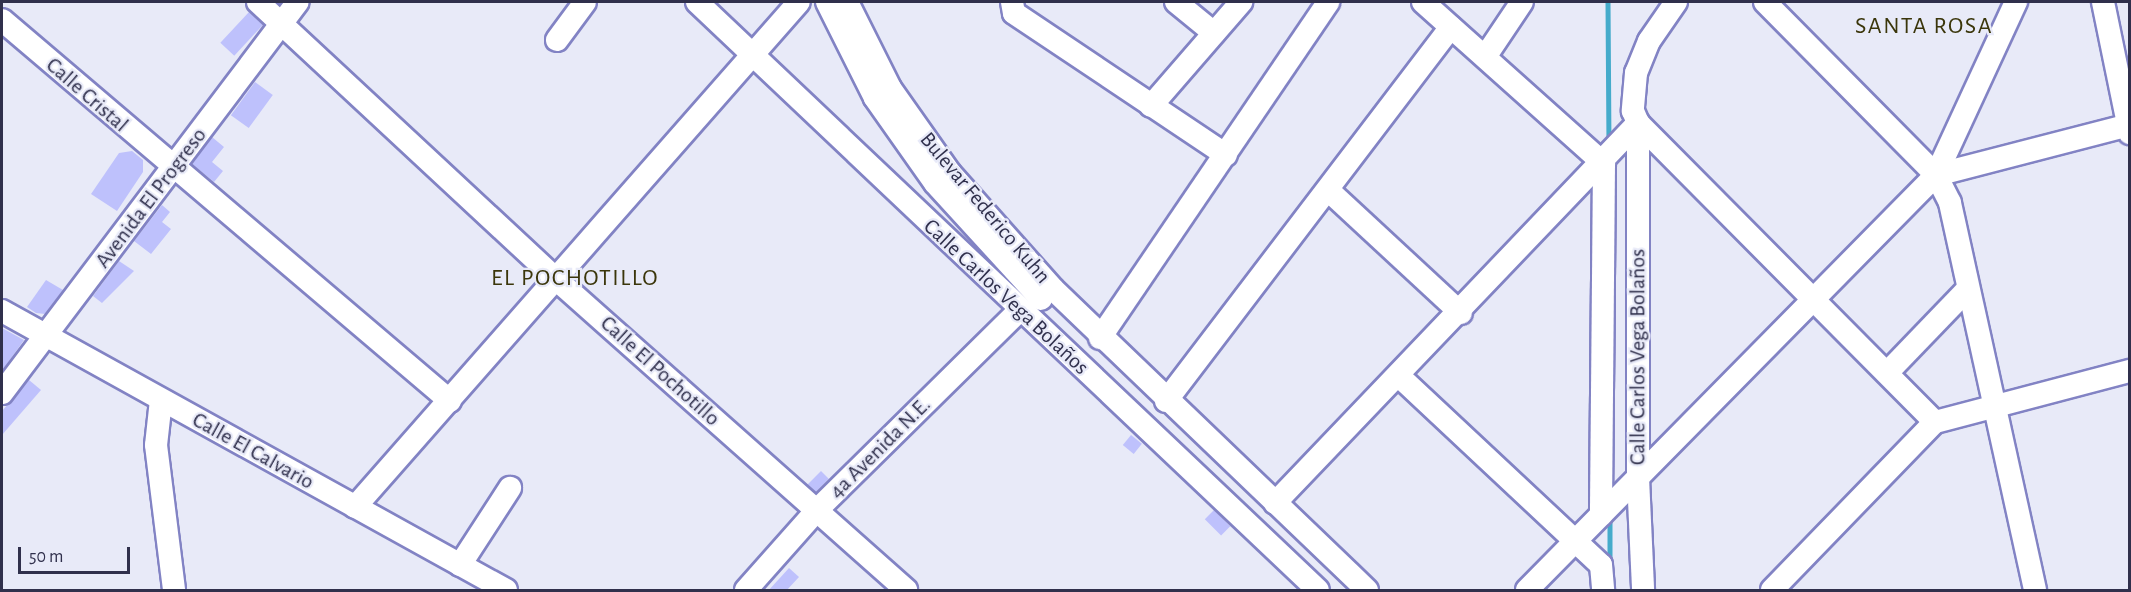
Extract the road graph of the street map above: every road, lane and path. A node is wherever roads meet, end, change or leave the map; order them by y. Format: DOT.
graph roads {
  1 [pos="258,2"];
  2 [pos="298,2"];
  3 [pos="585,2"];
  4 [pos="697,2"];
  5 [pos="800,2"];
  6 [pos="827,2"];
  7 [pos="847,2"];
  8 [pos="1012,2"];
  9 [pos="1176,2"];
  10 [pos="1241,2"];
  11 [pos="1328,2"];
  12 [pos="1423,2"];
  13 [pos="1522,2"];
  14 [pos="1676,2"];
  15 [pos="1765,2"];
  16 [pos="2016,2"];
  17 [pos="2103,2"];
  18 [pos="2,20"];
  19 [pos="282,24"];
  20 [pos="1451,27"];
  21 [pos="1214,33"];
  22 [pos="557,39"];
  23 [pos="752,56"];
  24 [pos="1485,57"];
  25 [pos="1151,106"];
  26 [pos="2129,128"];
  27 [pos="1633,130"];
  28 [pos="1226,155"];
  29 [pos="1606,162"];
  30 [pos="173,170"];
  31 [pos="1936,175"];
  32 [pos="1328,190"];
  33 [pos="557,280"];
  34 [pos="1966,291"];
  35 [pos="1813,299"];
  36 [pos="1035,303"];
  37 [pos="2,311"];
  38 [pos="1461,313"];
  39 [pos="45,335"];
  40 [pos="1100,338"];
  41 [pos="2130,371"];
  42 [pos="1887,373"];
  43 [pos="1400,377"];
  44 [pos="2,393"];
  45 [pos="161,400"];
  46 [pos="450,400"];
  47 [pos="1166,401"];
  48 [pos="1992,408"];
  49 [pos="1935,422"];
  50 [pos="1638,478"];
  51 [pos="510,488"];
  52 [pos="1275,503"];
  53 [pos="355,507"];
  54 [pos="817,510"];
  55 [pos="1601,515"];
  56 [pos="1574,541"];
  57 [pos="460,565"];
  58 [pos="174,591"];
  59 [pos="506,591"];
  60 [pos="746,591"];
  61 [pos="906,591"];
  62 [pos="1318,591"];
  63 [pos="1367,591"];
  64 [pos="1527,591"];
  65 [pos="1603,591"];
  66 [pos="1643,591"];
  67 [pos="1772,591"];
  68 [pos="2035,591"];
  1 -- 19 [label="street, Calle El Pochotillo"];
  2 -- 19 [label="street, Avenida El Progreso"];
  3 -- 22 [label="street"];
  4 -- 23 [label="street, Calle Carlos Vega Bolaños"];
  5 -- 23 [label="street"];
  6 -- 36 [label="street, Bulevar Federico Kuhn"];
  7 -- 36 [label="street, Bulevar Federico Kuhn"];
  8 -- 25 [label="street"];
  9 -- 21 [label="street"];
  10 -- 21 [label="street"];
  11 -- 28 [label="street"];
  12 -- 20 [label="street"];
  13 -- 24 [label="street"];
  14 -- 27 [label="street, Calle Carlos Vega Bolaños"];
  15 -- 31 [label="street"];
  16 -- 31 [label="street"];
  17 -- 26 [label="street"];
  18 -- 30 [label="street, Calle Cristal"];
  19 -- 30 [label="street, Avenida El Progreso"];
  19 -- 33 [label="street, Calle El Pochotillo"];
  20 -- 24 [label="street"];
  20 -- 32 [label="street"];
  21 -- 25 [label="street"];
  23 -- 33 [label="street"];
  23 -- 36 [label="street, Calle Carlos Vega Bolaños"];
  24 -- 29 [label="street"];
  25 -- 28 [label="street"];
  26 -- 31 [label="street"];
  27 -- 29 [label="street"];
  27 -- 35 [label="street"];
  27 -- 50 [label="street, Calle Carlos Vega Bolaños"];
  28 -- 40 [label="street"];
  29 -- 38 [label="street"];
  29 -- 55 [label="street"];
  30 -- 39 [label="street, Avenida El Progreso"];
  30 -- 46 [label="street, Calle Cristal"];
  31 -- 34 [label="street"];
  31 -- 35 [label="street"];
  32 -- 38 [label="street"];
  32 -- 47 [label="street"];
  33 -- 46 [label="street"];
  33 -- 54 [label="street, Calle El Pochotillo"];
  34 -- 42 [label="street"];
  34 -- 48 [label="street"];
  35 -- 42 [label="street"];
  35 -- 50 [label="street"];
  36 -- 40 [label="street, Calle Carlos Vega Bolaños"];
  36 -- 54 [label="street, 4a Avenida N.E."];
  36 -- 62 [label="street, Calle Carlos Vega Bolaños"];
  37 -- 39 [label="street, Calle El Calvario"];
  38 -- 43 [label="street"];
  39 -- 44 [label="street, Avenida El Progreso"];
  39 -- 45 [label="street, Calle El Calvario"];
  40 -- 47 [label="street, Calle Carlos Vega Bolaños"];
  41 -- 48 [label="street"];
  42 -- 49 [label="street"];
  43 -- 52 [label="street"];
  43 -- 56 [label="street"];
  45 -- 53 [label="street, Calle El Calvario"];
  45 -- 58 [label="street"];
  46 -- 53 [label="street"];
  47 -- 52 [label="street, Calle Carlos Vega Bolaños"];
  48 -- 49 [label="street"];
  48 -- 68 [label="street"];
  49 -- 67 [label="street"];
  50 -- 55 [label="street"];
  50 -- 66 [label="street, Calle Carlos Vega Bolaños"];
  51 -- 57 [label="street"];
  52 -- 63 [label="street, Calle Carlos Vega Bolaños"];
  53 -- 57 [label="street, Calle El Calvario"];
  54 -- 60 [label="street, 4a Avenida N.E."];
  54 -- 61 [label="street, Calle El Pochotillo"];
  55 -- 56 [label="street"];
  56 -- 64 [label="street"];
  56 -- 65 [label="street"];
  57 -- 59 [label="street, Calle El Calvario"];
}
